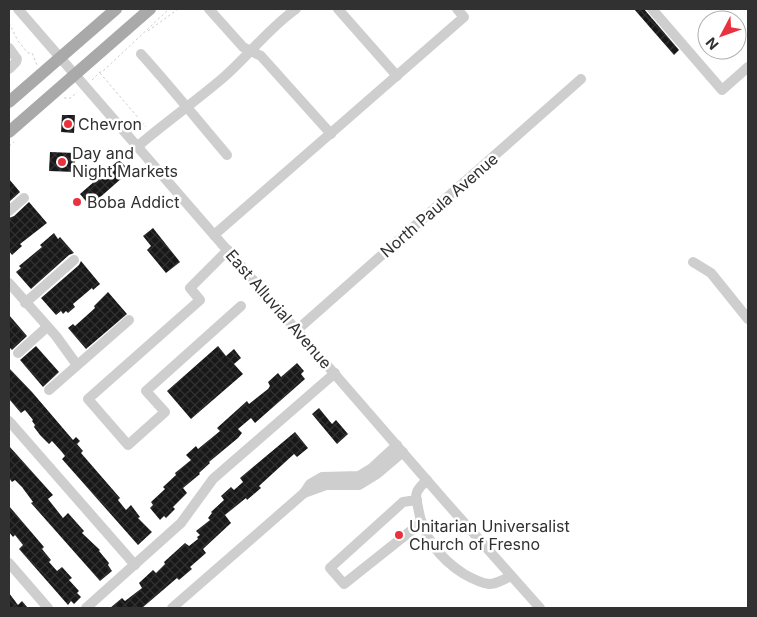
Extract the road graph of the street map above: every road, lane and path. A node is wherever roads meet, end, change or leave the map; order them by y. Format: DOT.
graph roads {
  1 [pos="18,9"];
  2 [pos="116,9"];
  3 [pos="150,9"];
  4 [pos="169,9"];
  5 [pos="178,9"];
  6 [pos="209,9"];
  7 [pos="296,9"];
  8 [pos="338,9"];
  9 [pos="456,9"];
  10 [pos="652,9"];
  11 [pos="722,9"];
  12 [pos="736,9"];
  13 [pos="9,23"];
  14 [pos="146,33"];
  15 [pos="9,48"];
  16 [pos="251,50"];
  17 [pos="141,54"];
  18 [pos="60,57"];
  19 [pos="35,58"];
  20 [pos="748,67"];
  21 [pos="9,69"];
  22 [pos="75,74"];
  23 [pos="397,76"];
  24 [pos="581,80"];
  25 [pos="9,102"];
  26 [pos="187,107"];
  27 [pos="148,128"];
  28 [pos="9,132"];
  29 [pos="331,134"];
  30 [pos="138,146"];
  31 [pos="227,154"];
  32 [pos="24,198"];
  33 [pos="9,211"];
  34 [pos="214,235"];
  35 [pos="228,250"];
  36 [pos="74,260"];
  37 [pos="693,262"];
  38 [pos="9,283"];
  39 [pos="12,295"];
  40 [pos="25,303"];
  41 [pos="241,306"];
  42 [pos="748,319"];
  43 [pos="129,320"];
  44 [pos="48,327"];
  45 [pos="297,330"];
  46 [pos="18,353"];
  47 [pos="78,365"];
  48 [pos="335,372"];
  49 [pos="50,390"];
  50 [pos="9,421"];
  51 [pos="400,449"];
  52 [pos="427,480"];
  53 [pos="417,500"];
  54 [pos="422,522"];
  55 [pos="9,563"];
  56 [pos="135,565"];
  57 [pos="511,576"];
  58 [pos="48,608"];
  59 [pos="86,608"];
  60 [pos="172,608"];
  61 [pos="540,608"];
  1 -- 18 [label="street, East Alluvial Avenue"];
  2 -- 18 [label="main road"];
  3 -- 22 [label="main road"];
  4 -- 14 [label="path"];
  5 -- 14 [label="path"];
  6 -- 16 [label="street"];
  7 -- 16 [label="street"];
  8 -- 23 [label="street"];
  9 -- 23 [label="street"];
  10 -- 20 [label="street"];
  11 -- 12 [label="path"];
  13 -- 19 [label="path"];
  14 -- 27 [label="path"];
  15 -- 21 [label="street"];
  16 -- 26 [label="street"];
  16 -- 29 [label="street"];
  17 -- 26 [label="street"];
  18 -- 22 [label="street, East Alluvial Avenue"];
  18 -- 25 [label="main road"];
  22 -- 28 [label="main road"];
  22 -- 30 [label="street, East Alluvial Avenue"];
  23 -- 29 [label="street"];
  24 -- 45 [label="street, North Paula Avenue"];
  26 -- 30 [label="street"];
  26 -- 31 [label="street"];
  29 -- 34 [label="street"];
  30 -- 34 [label="street, East Alluvial Avenue"];
  32 -- 33 [label="street"];
  34 -- 35 [label="street, East Alluvial Avenue"];
  35 -- 41 [label="street"];
  35 -- 45 [label="street, East Alluvial Avenue"];
  36 -- 40 [label="street"];
  37 -- 42 [label="street"];
  38 -- 39 [label="street"];
  39 -- 40 [label="street"];
  40 -- 44 [label="street"];
  43 -- 47 [label="street"];
  44 -- 46 [label="street"];
  44 -- 47 [label="street"];
  45 -- 48 [label="street, East Alluvial Avenue"];
  47 -- 49 [label="street"];
  48 -- 51 [label="street, East Alluvial Avenue"];
  48 -- 56 [label="street"];
  50 -- 56 [label="street"];
  51 -- 52 [label="street, East Alluvial Avenue"];
  51 -- 60 [label="street"];
  52 -- 53 [label="street"];
  52 -- 57 [label="street, East Alluvial Avenue"];
  53 -- 54 [label="street"];
  53 -- 54 [label="street"];
  54 -- 57 [label="street"];
  55 -- 58 [label="street"];
  56 -- 59 [label="street"];
  57 -- 61 [label="street, East Alluvial Avenue"];
}
